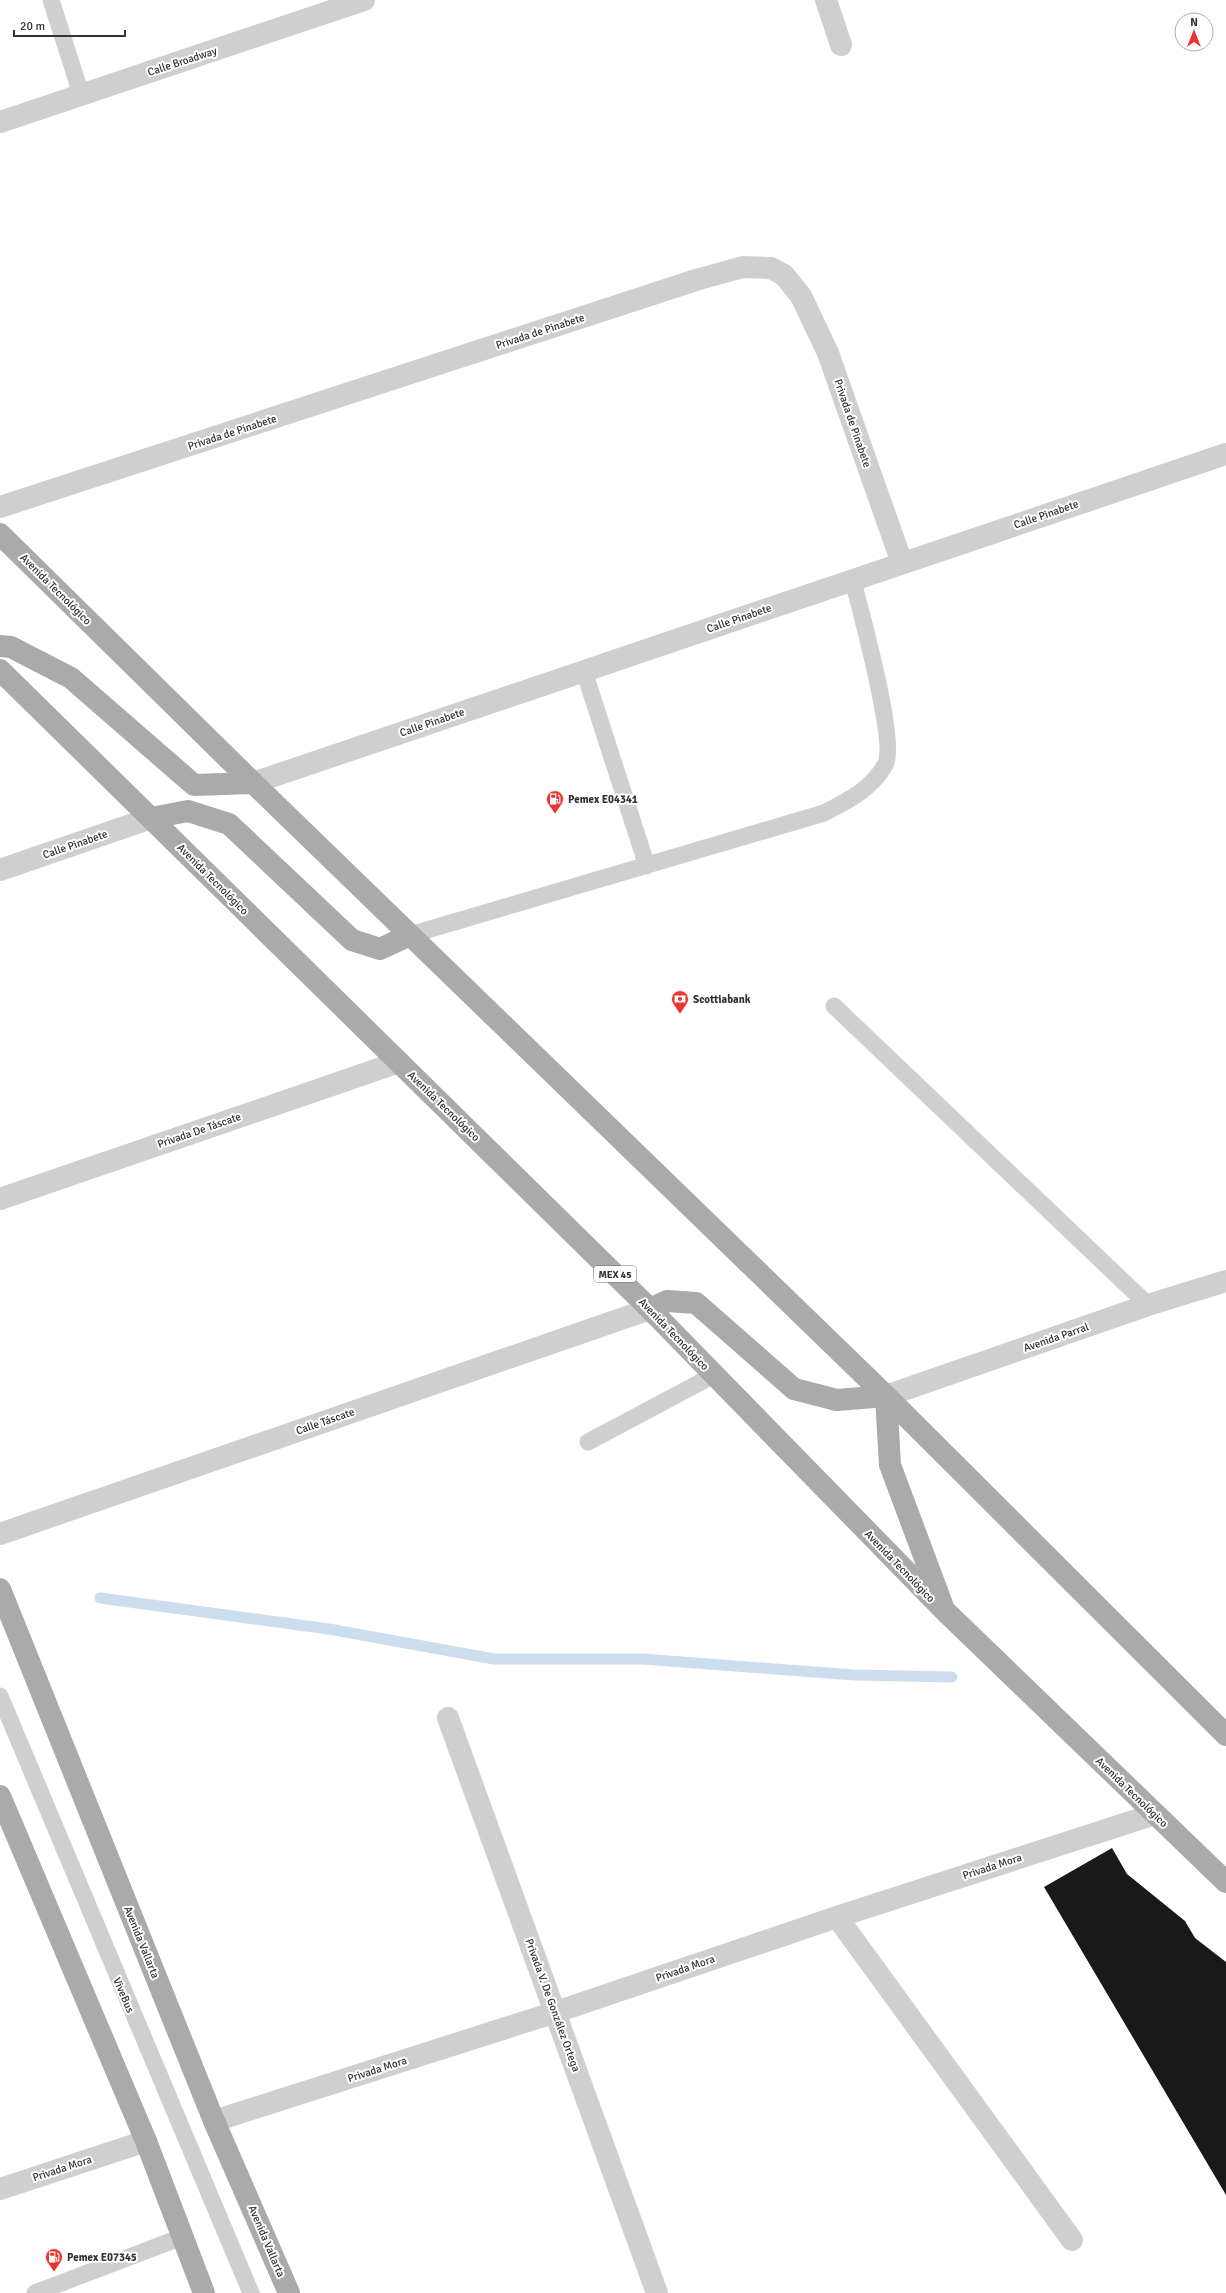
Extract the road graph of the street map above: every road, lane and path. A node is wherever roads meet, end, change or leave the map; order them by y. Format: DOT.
graph roads {
  1 [pos="51,0"];
  2 [pos="364,0"];
  3 [pos="826,0"];
  4 [pos="841,45"];
  5 [pos="81,94"];
  6 [pos="0,122"];
  7 [pos="1226,454"];
  8 [pos="0,507"];
  9 [pos="0,534"];
  10 [pos="902,563"];
  11 [pos="853,580"];
  12 [pos="0,646"];
  13 [pos="584,671"];
  14 [pos="3,678"];
  15 [pos="253,783"];
  16 [pos="151,818"];
  17 [pos="647,866"];
  18 [pos="0,870"];
  19 [pos="410,935"];
  20 [pos="834,1006"];
  21 [pos="399,1062"];
  22 [pos="0,1199"];
  23 [pos="1226,1280"];
  24 [pos="1148,1305"];
  25 [pos="650,1309"];
  26 [pos="714,1375"];
  27 [pos="886,1396"];
  28 [pos="588,1442"];
  29 [pos="0,1534"];
  30 [pos="0,1589"];
  31 [pos="944,1612"];
  32 [pos="0,1696"];
  33 [pos="448,1718"];
  34 [pos="1226,1735"];
  35 [pos="0,1796"];
  36 [pos="1155,1814"];
  37 [pos="1226,1882"];
  38 [pos="837,1917"];
  39 [pos="556,2012"];
  40 [pos="214,2121"];
  41 [pos="146,2141"];
  42 [pos="0,2189"];
  43 [pos="182,2236"];
  44 [pos="1072,2240"];
  45 [pos="35,2293"];
  46 [pos="204,2293"];
  47 [pos="251,2293"];
  48 [pos="289,2293"];
  49 [pos="656,2293"];
  1 -- 5 [label="lane"];
  2 -- 5 [label="street, Calle Broadway"];
  3 -- 4 [label="street"];
  5 -- 6 [label="street, Calle Broadway"];
  7 -- 10 [label="street, Calle Pinabete"];
  8 -- 10 [label="street, Privada de Pinabete"];
  9 -- 15 [label="main road, Avenida Tecnológico"];
  10 -- 11 [label="street, Calle Pinabete"];
  11 -- 13 [label="street, Calle Pinabete"];
  11 -- 17 [label="lane"];
  12 -- 15 [label="main road"];
  13 -- 15 [label="street, Calle Pinabete"];
  13 -- 17 [label="lane"];
  14 -- 16 [label="main road, Avenida Tecnológico / MEX 45"];
  15 -- 19 [label="main road, Avenida Tecnológico"];
  16 -- 18 [label="street, Calle Pinabete"];
  16 -- 19 [label="main road"];
  16 -- 21 [label="main road, Avenida Tecnológico / MEX 45"];
  17 -- 19 [label="lane"];
  19 -- 27 [label="main road, Avenida Tecnológico"];
  20 -- 24 [label="lane"];
  21 -- 22 [label="street, Privada De Táscate"];
  21 -- 25 [label="main road, Avenida Tecnológico / MEX 45"];
  23 -- 24 [label="street, Avenida Parral"];
  24 -- 27 [label="street, Avenida Parral"];
  25 -- 26 [label="main road, Avenida Tecnológico / MEX 45"];
  25 -- 27 [label="main road"];
  25 -- 29 [label="street, Calle Táscate"];
  26 -- 28 [label="lane"];
  26 -- 31 [label="main road, Avenida Tecnológico / MEX 45"];
  27 -- 31 [label="main road"];
  27 -- 34 [label="main road, Avenida Tecnológico"];
  30 -- 40 [label="main road, Avenida Vallarta"];
  31 -- 36 [label="main road, Avenida Tecnológico / MEX 45"];
  32 -- 47 [label="lane, ViveBus"];
  33 -- 39 [label="street, Privada V. De González Ortega"];
  35 -- 41 [label="main road"];
  36 -- 37 [label="main road, Avenida Tecnológico / MEX 45"];
  36 -- 38 [label="street, Privada Mora"];
  38 -- 39 [label="street, Privada Mora"];
  38 -- 44 [label="street"];
  39 -- 40 [label="street, Privada Mora"];
  39 -- 49 [label="street, Privada V. De González Ortega"];
  40 -- 48 [label="main road, Avenida Vallarta"];
  41 -- 42 [label="street, Privada Mora"];
  41 -- 43 [label="main road"];
  43 -- 45 [label="lane"];
  43 -- 46 [label="main road"];
}
